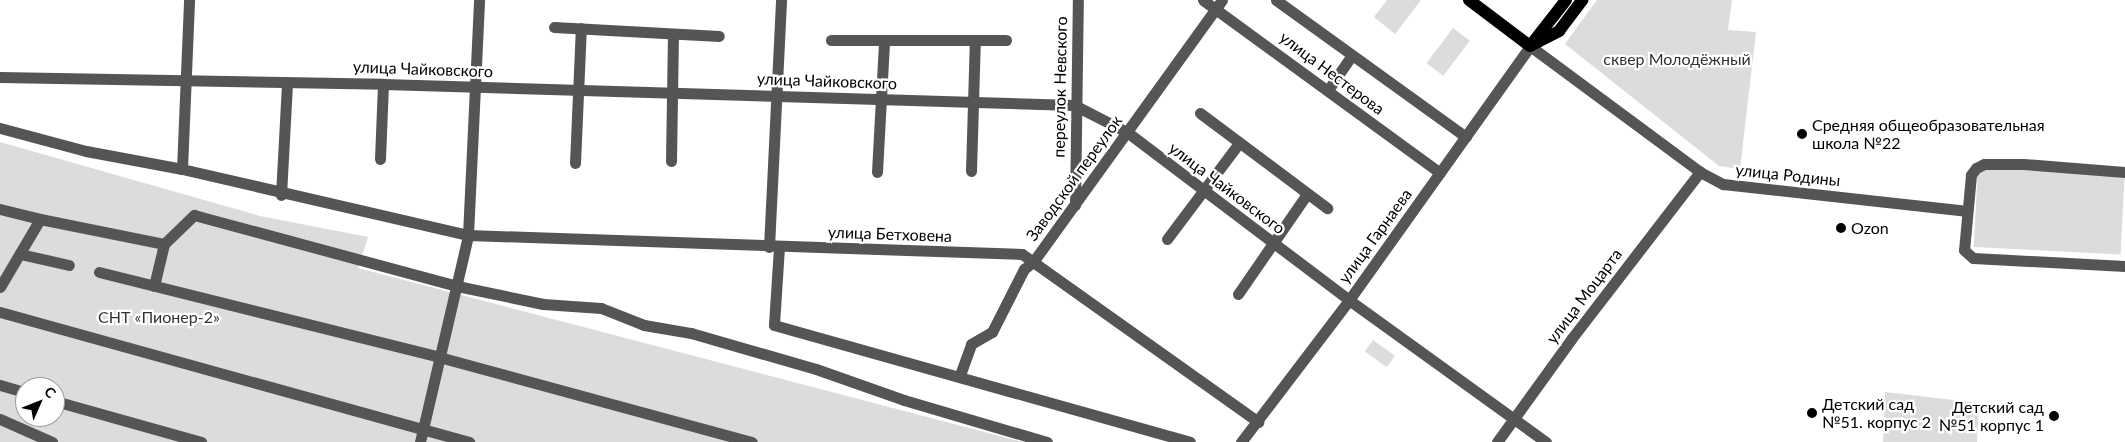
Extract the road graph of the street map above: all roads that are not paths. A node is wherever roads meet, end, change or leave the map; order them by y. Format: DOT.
graph roads {
  1 [pos="189,0"];
  2 [pos="479,0"];
  3 [pos="781,0"];
  4 [pos="1078,0"];
  5 [pos="1204,0"];
  6 [pos="1276,0"];
  7 [pos="1470,0"];
  8 [pos="1566,0"];
  9 [pos="1582,0"];
  10 [pos="1220,4"];
  11 [pos="554,27"];
  12 [pos="582,28"];
  13 [pos="673,34"];
  14 [pos="719,36"];
  15 [pos="831,40"];
  16 [pos="975,40"];
  17 [pos="1006,40"];
  18 [pos="884,41"];
  19 [pos="1530,46"];
  20 [pos="1352,55"];
  21 [pos="0,76"];
  22 [pos="187,79"];
  23 [pos="287,83"];
  24 [pos="383,84"];
  25 [pos="477,87"];
  26 [pos="578,90"];
  27 [pos="1328,90"];
  28 [pos="673,93"];
  29 [pos="776,96"];
  30 [pos="880,99"];
  31 [pos="972,102"];
  32 [pos="1074,105"];
  33 [pos="1200,113"];
  34 [pos="0,128"];
  35 [pos="1127,132"];
  36 [pos="1466,137"];
  37 [pos="1239,142"];
  38 [pos="380,159"];
  39 [pos="671,161"];
  40 [pos="574,163"];
  41 [pos="182,169"];
  42 [pos="971,171"];
  43 [pos="877,172"];
  44 [pos="1700,172"];
  45 [pos="2125,172"];
  46 [pos="1440,173"];
  47 [pos="1204,190"];
  48 [pos="1307,194"];
  49 [pos="281,195"];
  50 [pos="1075,205"];
  51 [pos="1327,208"];
  52 [pos="0,209"];
  53 [pos="1966,210"];
  54 [pos="40,219"];
  55 [pos="468,235"];
  56 [pos="1167,239"];
  57 [pos="164,244"];
  58 [pos="1275,244"];
  59 [pos="774,247"];
  60 [pos="20,254"];
  61 [pos="1033,262"];
  62 [pos="69,265"];
  63 [pos="2125,266"];
  64 [pos="99,272"];
  65 [pos="154,286"];
  66 [pos="457,286"];
  67 [pos="0,287"];
  68 [pos="1238,294"];
  69 [pos="1349,300"];
  70 [pos="0,312"];
  71 [pos="439,357"];
  72 [pos="960,375"];
  73 [pos="0,385"];
  74 [pos="15,389"];
  75 [pos="65,404"];
  76 [pos="0,419"];
  77 [pos="1514,420"];
  78 [pos="1258,422"];
  79 [pos="423,430"];
  80 [pos="52,442"];
  81 [pos="201,442"];
  82 [pos="420,442"];
  83 [pos="469,442"];
  84 [pos="752,442"];
  85 [pos="1046,442"];
  86 [pos="1190,442"];
  87 [pos="1241,442"];
  88 [pos="1497,442"];
  89 [pos="1546,442"];
  1 -- 22 [label="street"];
  2 -- 25 [label="street"];
  3 -- 29 [label="street"];
  4 -- 32 [label="street, переулок Невского"];
  5 -- 10 [label="street, улица Нестерова"];
  6 -- 20 [label="street"];
  7 -- 19 [label="main road"];
  8 -- 19 [label="main road, улица Гарнаева"];
  9 -- 19 [label="main road, улица Гарнаева"];
  10 -- 27 [label="street, улица Нестерова"];
  10 -- 35 [label="street, Заводской переулок"];
  11 -- 12 [label="street"];
  12 -- 13 [label="street"];
  12 -- 26 [label="street"];
  13 -- 14 [label="street"];
  13 -- 28 [label="street"];
  15 -- 18 [label="street"];
  16 -- 17 [label="street"];
  16 -- 18 [label="street"];
  16 -- 31 [label="street"];
  18 -- 30 [label="street"];
  19 -- 36 [label="street, улица Гарнаева"];
  19 -- 44 [label="street, улица Родины"];
  20 -- 27 [label="street"];
  20 -- 36 [label="street"];
  21 -- 22 [label="street, улица Чайковского"];
  22 -- 23 [label="street, улица Чайковского"];
  22 -- 41 [label="street"];
  23 -- 24 [label="street, улица Чайковского"];
  23 -- 49 [label="street"];
  24 -- 25 [label="street, улица Чайковского"];
  24 -- 38 [label="street"];
  25 -- 26 [label="street, улица Чайковского"];
  25 -- 55 [label="street"];
  26 -- 28 [label="street, улица Чайковского"];
  26 -- 40 [label="street"];
  27 -- 46 [label="street, улица Нестерова"];
  28 -- 29 [label="street, улица Чайковского"];
  28 -- 39 [label="street"];
  29 -- 30 [label="street, улица Чайковского"];
  29 -- 59 [label="street"];
  30 -- 31 [label="street, улица Чайковского"];
  30 -- 43 [label="street"];
  31 -- 32 [label="street, улица Чайковского"];
  31 -- 42 [label="street"];
  32 -- 35 [label="street, улица Чайковского"];
  32 -- 50 [label="street, переулок Невского"];
  33 -- 37 [label="street"];
  34 -- 41 [label="street, улица Бетховена"];
  35 -- 47 [label="street, улица Чайковского"];
  35 -- 50 [label="street, Заводской переулок"];
  36 -- 46 [label="street, улица Гарнаева"];
  37 -- 47 [label="street"];
  37 -- 48 [label="street"];
  41 -- 49 [label="street, улица Бетховена"];
  44 -- 53 [label="street, улица Родины"];
  44 -- 77 [label="street, улица Моцарта"];
  45 -- 53 [label="street"];
  46 -- 69 [label="street, улица Гарнаева"];
  47 -- 56 [label="street"];
  47 -- 58 [label="street, улица Чайковского"];
  48 -- 51 [label="street"];
  48 -- 58 [label="street"];
  49 -- 55 [label="street, улица Бетховена"];
  50 -- 61 [label="street, Заводской переулок"];
  52 -- 54 [label="street"];
  53 -- 63 [label="street"];
  54 -- 57 [label="street"];
  54 -- 60 [label="street"];
  55 -- 59 [label="street, улица Бетховена"];
  55 -- 66 [label="street"];
  57 -- 65 [label="street"];
  57 -- 66 [label="street"];
  58 -- 68 [label="street"];
  58 -- 69 [label="street, улица Чайковского"];
  59 -- 61 [label="street, улица Бетховена"];
  59 -- 72 [label="street"];
  60 -- 62 [label="street"];
  60 -- 67 [label="street"];
  61 -- 72 [label="street, Заводской переулок"];
  61 -- 78 [label="street, улица Бетховена"];
  64 -- 65 [label="street"];
  65 -- 71 [label="street"];
  66 -- 71 [label="street"];
  66 -- 85 [label="street"];
  69 -- 77 [label="street, улица Чайковского"];
  69 -- 78 [label="street, улица Гарнаева"];
  70 -- 79 [label="street"];
  71 -- 79 [label="street"];
  71 -- 84 [label="street"];
  72 -- 86 [label="street"];
  73 -- 74 [label="street"];
  75 -- 81 [label="street"];
  76 -- 80 [label="street"];
  77 -- 88 [label="street, улица Моцарта"];
  77 -- 89 [label="street, улица Чайковского"];
  78 -- 87 [label="street, улица Гарнаева"];
  79 -- 82 [label="street"];
  79 -- 83 [label="street"];
}
